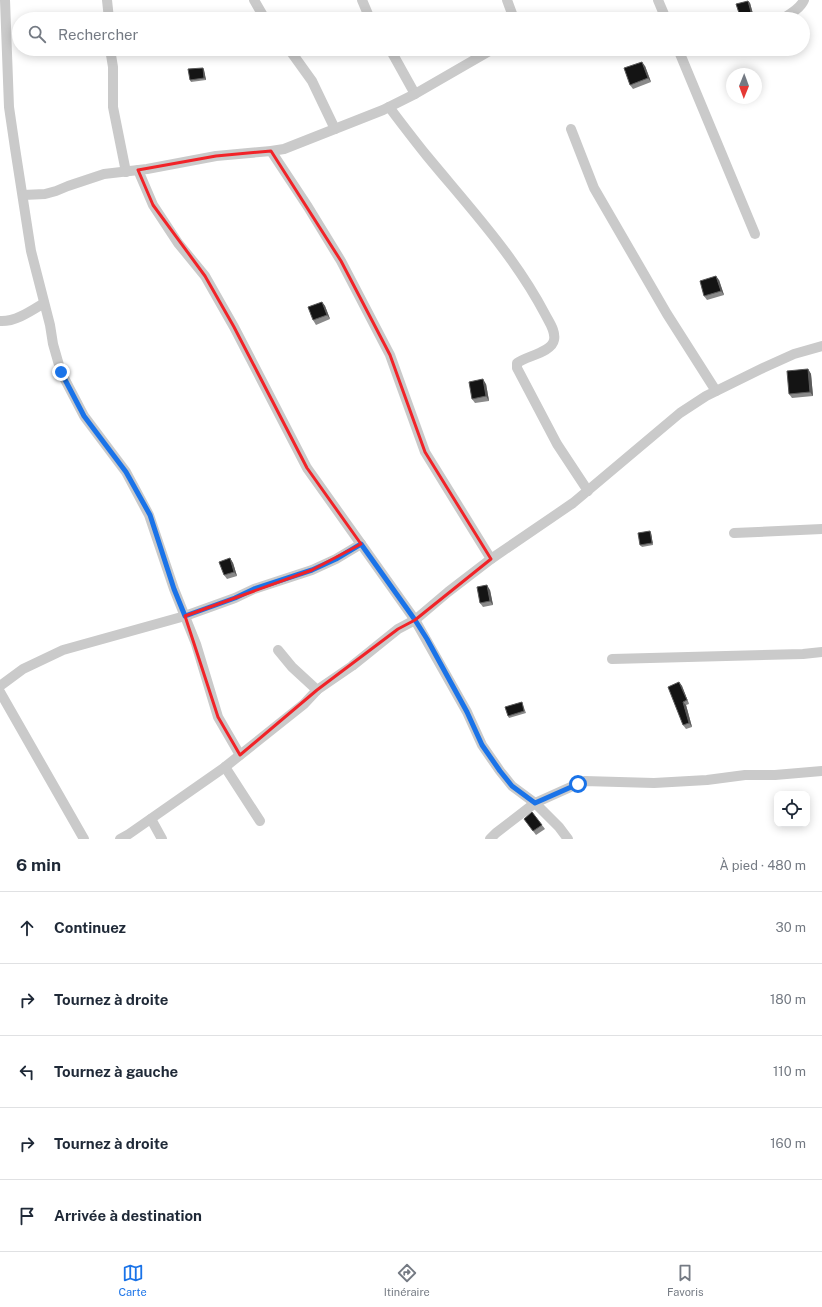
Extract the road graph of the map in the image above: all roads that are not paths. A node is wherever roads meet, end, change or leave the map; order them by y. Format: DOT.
graph roads {
  1 [pos="5,0"];
  2 [pos="107,0"];
  3 [pos="254,0"];
  4 [pos="362,0"];
  5 [pos="507,0"];
  6 [pos="658,0"];
  7 [pos="804,0"];
  8 [pos="108,12"];
  9 [pos="261,12"];
  10 [pos="367,12"];
  11 [pos="512,12"];
  12 [pos="663,12"];
  13 [pos="793,12"];
  14 [pos="111,56"];
  15 [pos="294,56"];
  16 [pos="394,56"];
  17 [pos="481,56"];
  18 [pos="681,56"];
  19 [pos="415,94"];
  20 [pos="389,107"];
  21 [pos="335,128"];
  22 [pos="571,129"];
  23 [pos="271,151"];
  24 [pos="138,170"];
  25 [pos="126,172"];
  26 [pos="23,195"];
  27 [pos="755,234"];
  28 [pos="44,303"];
  29 [pos="0,321"];
  30 [pos="822,346"];
  31 [pos="716,391"];
  32 [pos="588,491"];
  33 [pos="822,529"];
  34 [pos="734,533"];
  35 [pos="361,544"];
  36 [pos="491,559"];
  37 [pos="185,616"];
  38 [pos="415,620"];
  39 [pos="278,650"];
  40 [pos="822,652"];
  41 [pos="612,659"];
  42 [pos="0,686"];
  43 [pos="317,690"];
  44 [pos="0,692"];
  45 [pos="240,755"];
  46 [pos="225,767"];
  47 [pos="822,772"];
  48 [pos="535,803"];
  49 [pos="150,819"];
  50 [pos="260,821"];
  51 [pos="84,839"];
  52 [pos="120,839"];
  53 [pos="162,839"];
  54 [pos="490,839"];
  55 [pos="568,839"];
  1 -- 26 [label="street"];
  2 -- 8 [label="street"];
  3 -- 9 [label="street"];
  4 -- 10 [label="street"];
  5 -- 11 [label="street"];
  6 -- 12 [label="street"];
  7 -- 13 [label="street"];
  14 -- 25 [label="street"];
  15 -- 21 [label="street"];
  16 -- 19 [label="street"];
  17 -- 19 [label="street"];
  18 -- 27 [label="street"];
  19 -- 20 [label="street"];
  20 -- 21 [label="street"];
  20 -- 32 [label="street"];
  21 -- 23 [label="street"];
  22 -- 31 [label="street"];
  23 -- 24 [label="street"];
  23 -- 36 [label="street"];
  24 -- 25 [label="street"];
  24 -- 35 [label="street"];
  25 -- 26 [label="street"];
  26 -- 28 [label="street"];
  28 -- 29 [label="street"];
  28 -- 37 [label="street"];
  30 -- 31 [label="street"];
  31 -- 32 [label="street"];
  32 -- 36 [label="street"];
  33 -- 34 [label="street"];
  35 -- 37 [label="street"];
  35 -- 38 [label="street"];
  36 -- 38 [label="street"];
  37 -- 42 [label="street"];
  37 -- 45 [label="street"];
  38 -- 43 [label="street"];
  38 -- 48 [label="street"];
  39 -- 43 [label="street"];
  40 -- 41 [label="street"];
  43 -- 45 [label="street"];
  44 -- 51 [label="street"];
  45 -- 46 [label="street"];
  46 -- 49 [label="street"];
  46 -- 50 [label="street"];
  47 -- 48 [label="street"];
  48 -- 54 [label="street"];
  48 -- 55 [label="street"];
  49 -- 52 [label="street"];
  49 -- 53 [label="street"];
}
